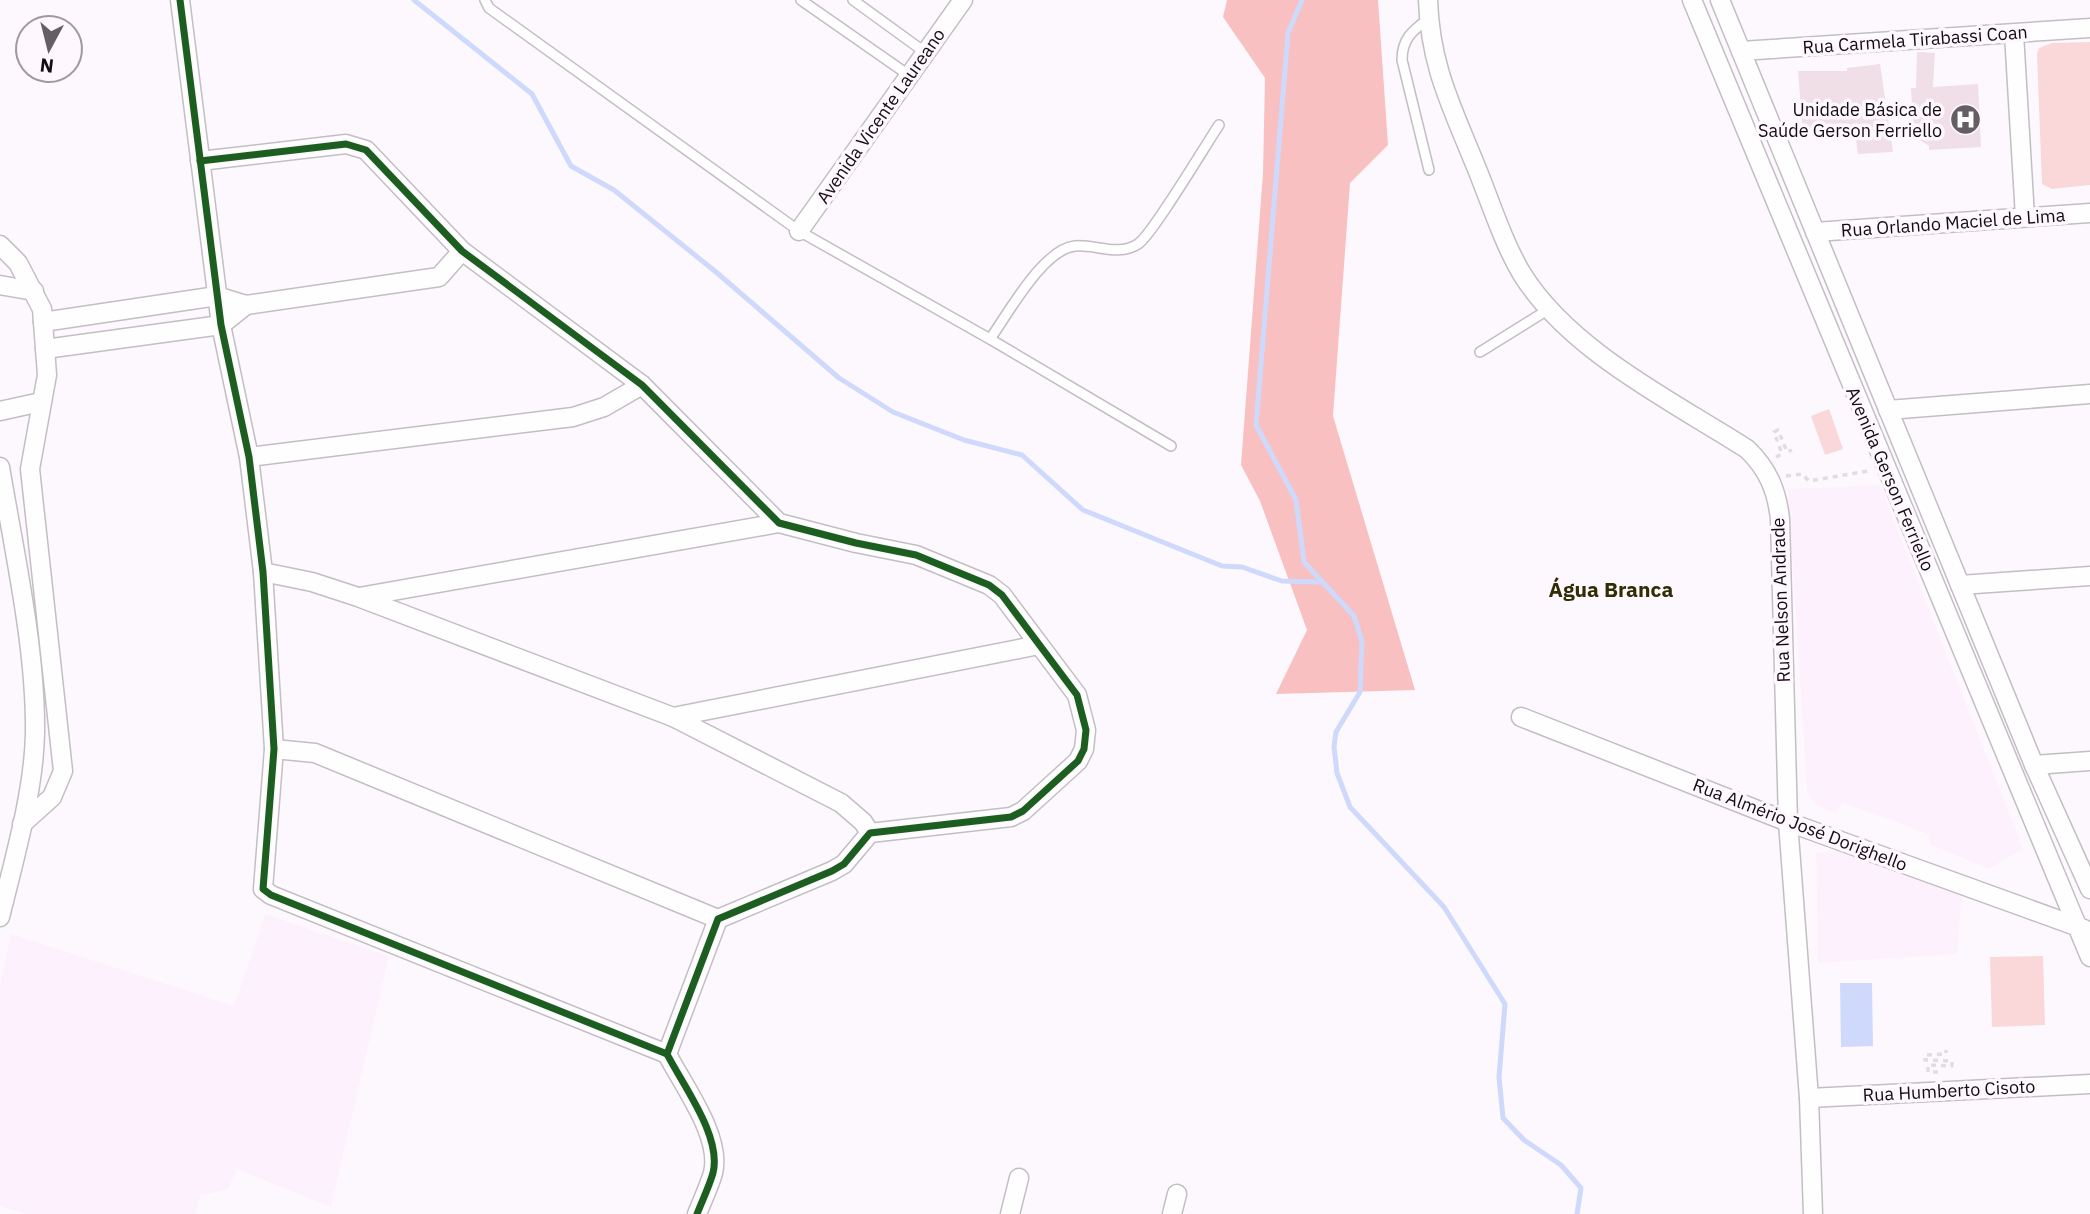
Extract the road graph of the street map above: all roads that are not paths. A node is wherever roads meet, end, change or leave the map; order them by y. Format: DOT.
graph roads {
  1 [pos="180,0"];
  2 [pos="485,0"];
  3 [pos="801,0"];
  4 [pos="853,0"];
  5 [pos="963,0"];
  6 [pos="1428,0"];
  7 [pos="1692,0"];
  8 [pos="1720,0"];
  9 [pos="1429,19"];
  10 [pos="2090,28"];
  11 [pos="2014,34"];
  12 [pos="1741,51"];
  13 [pos="926,52"];
  14 [pos="909,76"];
  15 [pos="1219,125"];
  16 [pos="200,161"];
  17 [pos="1429,170"];
  18 [pos="2090,213"];
  19 [pos="2025,217"];
  20 [pos="799,231"];
  21 [pos="1815,232"];
  22 [pos="0,245"];
  23 [pos="462,251"];
  24 [pos="0,285"];
  25 [pos="34,290"];
  26 [pos="217,296"];
  27 [pos="246,305"];
  28 [pos="1549,309"];
  29 [pos="43,322"];
  30 [pos="221,324"];
  31 [pos="990,339"];
  32 [pos="45,349"];
  33 [pos="1480,352"];
  34 [pos="642,386"];
  35 [pos="2090,394"];
  36 [pos="41,402"];
  37 [pos="1888,410"];
  38 [pos="0,411"];
  39 [pos="1171,446"];
  40 [pos="249,457"];
  41 [pos="0,467"];
  42 [pos="779,523"];
  43 [pos="263,572"];
  44 [pos="2090,576"];
  45 [pos="1960,585"];
  46 [pos="358,597"];
  47 [pos="1039,645"];
  48 [pos="673,717"];
  49 [pos="1521,717"];
  50 [pos="274,749"];
  51 [pos="2090,761"];
  52 [pos="2034,765"];
  53 [pos="1788,822"];
  54 [pos="22,824"];
  55 [pos="870,834"];
  56 [pos="2090,889"];
  57 [pos="0,917"];
  58 [pos="718,919"];
  59 [pos="2085,929"];
  60 [pos="2090,957"];
  61 [pos="667,1054"];
  62 [pos="2090,1084"];
  63 [pos="1809,1098"];
  64 [pos="1019,1178"];
  65 [pos="1177,1194"];
  66 [pos="697,1214"];
  67 [pos="1010,1214"];
  68 [pos="1172,1214"];
  69 [pos="1812,1214"];
  1 -- 16 [label="street"];
  2 -- 20 [label="lane"];
  3 -- 14 [label="lane"];
  4 -- 13 [label="lane"];
  5 -- 13 [label="street, Avenida Vicente Laureano"];
  6 -- 9 [label="street"];
  7 -- 59 [label="street, Avenida Gerson Ferriello"];
  8 -- 12 [label="street, Avenida Gerson Ferriello"];
  9 -- 17 [label="lane"];
  9 -- 28 [label="street"];
  10 -- 11 [label="street, Rua Carmela Tirabassi Coan"];
  11 -- 12 [label="street, Rua Carmela Tirabassi Coan"];
  11 -- 19 [label="street"];
  12 -- 21 [label="street, Avenida Gerson Ferriello"];
  13 -- 14 [label="street, Avenida Vicente Laureano"];
  14 -- 20 [label="street, Avenida Vicente Laureano"];
  15 -- 31 [label="lane"];
  16 -- 23 [label="street"];
  16 -- 26 [label="street"];
  18 -- 19 [label="street, Rua Orlando Maciel de Lima"];
  19 -- 21 [label="street, Rua Orlando Maciel de Lima"];
  20 -- 31 [label="lane"];
  21 -- 37 [label="street, Avenida Gerson Ferriello"];
  22 -- 25 [label="street"];
  23 -- 27 [label="street"];
  23 -- 34 [label="street"];
  24 -- 25 [label="street"];
  25 -- 29 [label="street"];
  26 -- 27 [label="street"];
  26 -- 29 [label="street"];
  26 -- 30 [label="street"];
  27 -- 30 [label="street"];
  28 -- 33 [label="lane"];
  28 -- 53 [label="street, Rua Nelson Andrade"];
  29 -- 32 [label="street"];
  30 -- 32 [label="street"];
  30 -- 40 [label="street"];
  31 -- 39 [label="lane"];
  32 -- 36 [label="street"];
  34 -- 40 [label="street"];
  34 -- 42 [label="street"];
  35 -- 37 [label="street"];
  36 -- 38 [label="street"];
  36 -- 54 [label="street"];
  37 -- 45 [label="street, Avenida Gerson Ferriello"];
  40 -- 43 [label="street"];
  41 -- 54 [label="street"];
  42 -- 46 [label="street"];
  42 -- 47 [label="street"];
  43 -- 46 [label="street"];
  43 -- 50 [label="street"];
  44 -- 45 [label="street"];
  45 -- 52 [label="street, Avenida Gerson Ferriello"];
  46 -- 48 [label="street"];
  47 -- 48 [label="street"];
  47 -- 55 [label="street"];
  48 -- 55 [label="street"];
  49 -- 53 [label="street, Rua Almério José Dorighello"];
  50 -- 58 [label="street"];
  50 -- 61 [label="street"];
  51 -- 52 [label="street"];
  52 -- 56 [label="street, Avenida Gerson Ferriello"];
  53 -- 59 [label="street, Rua Almério José Dorighello"];
  53 -- 63 [label="street, Rua Nelson Andrade"];
  54 -- 57 [label="street"];
  55 -- 58 [label="street"];
  58 -- 61 [label="street"];
  59 -- 60 [label="street, Avenida Gerson Ferriello"];
  61 -- 66 [label="street"];
  62 -- 63 [label="street, Rua Humberto Cisoto"];
  63 -- 69 [label="street, Rua Nelson Andrade"];
  64 -- 67 [label="street"];
  65 -- 68 [label="street"];
}
